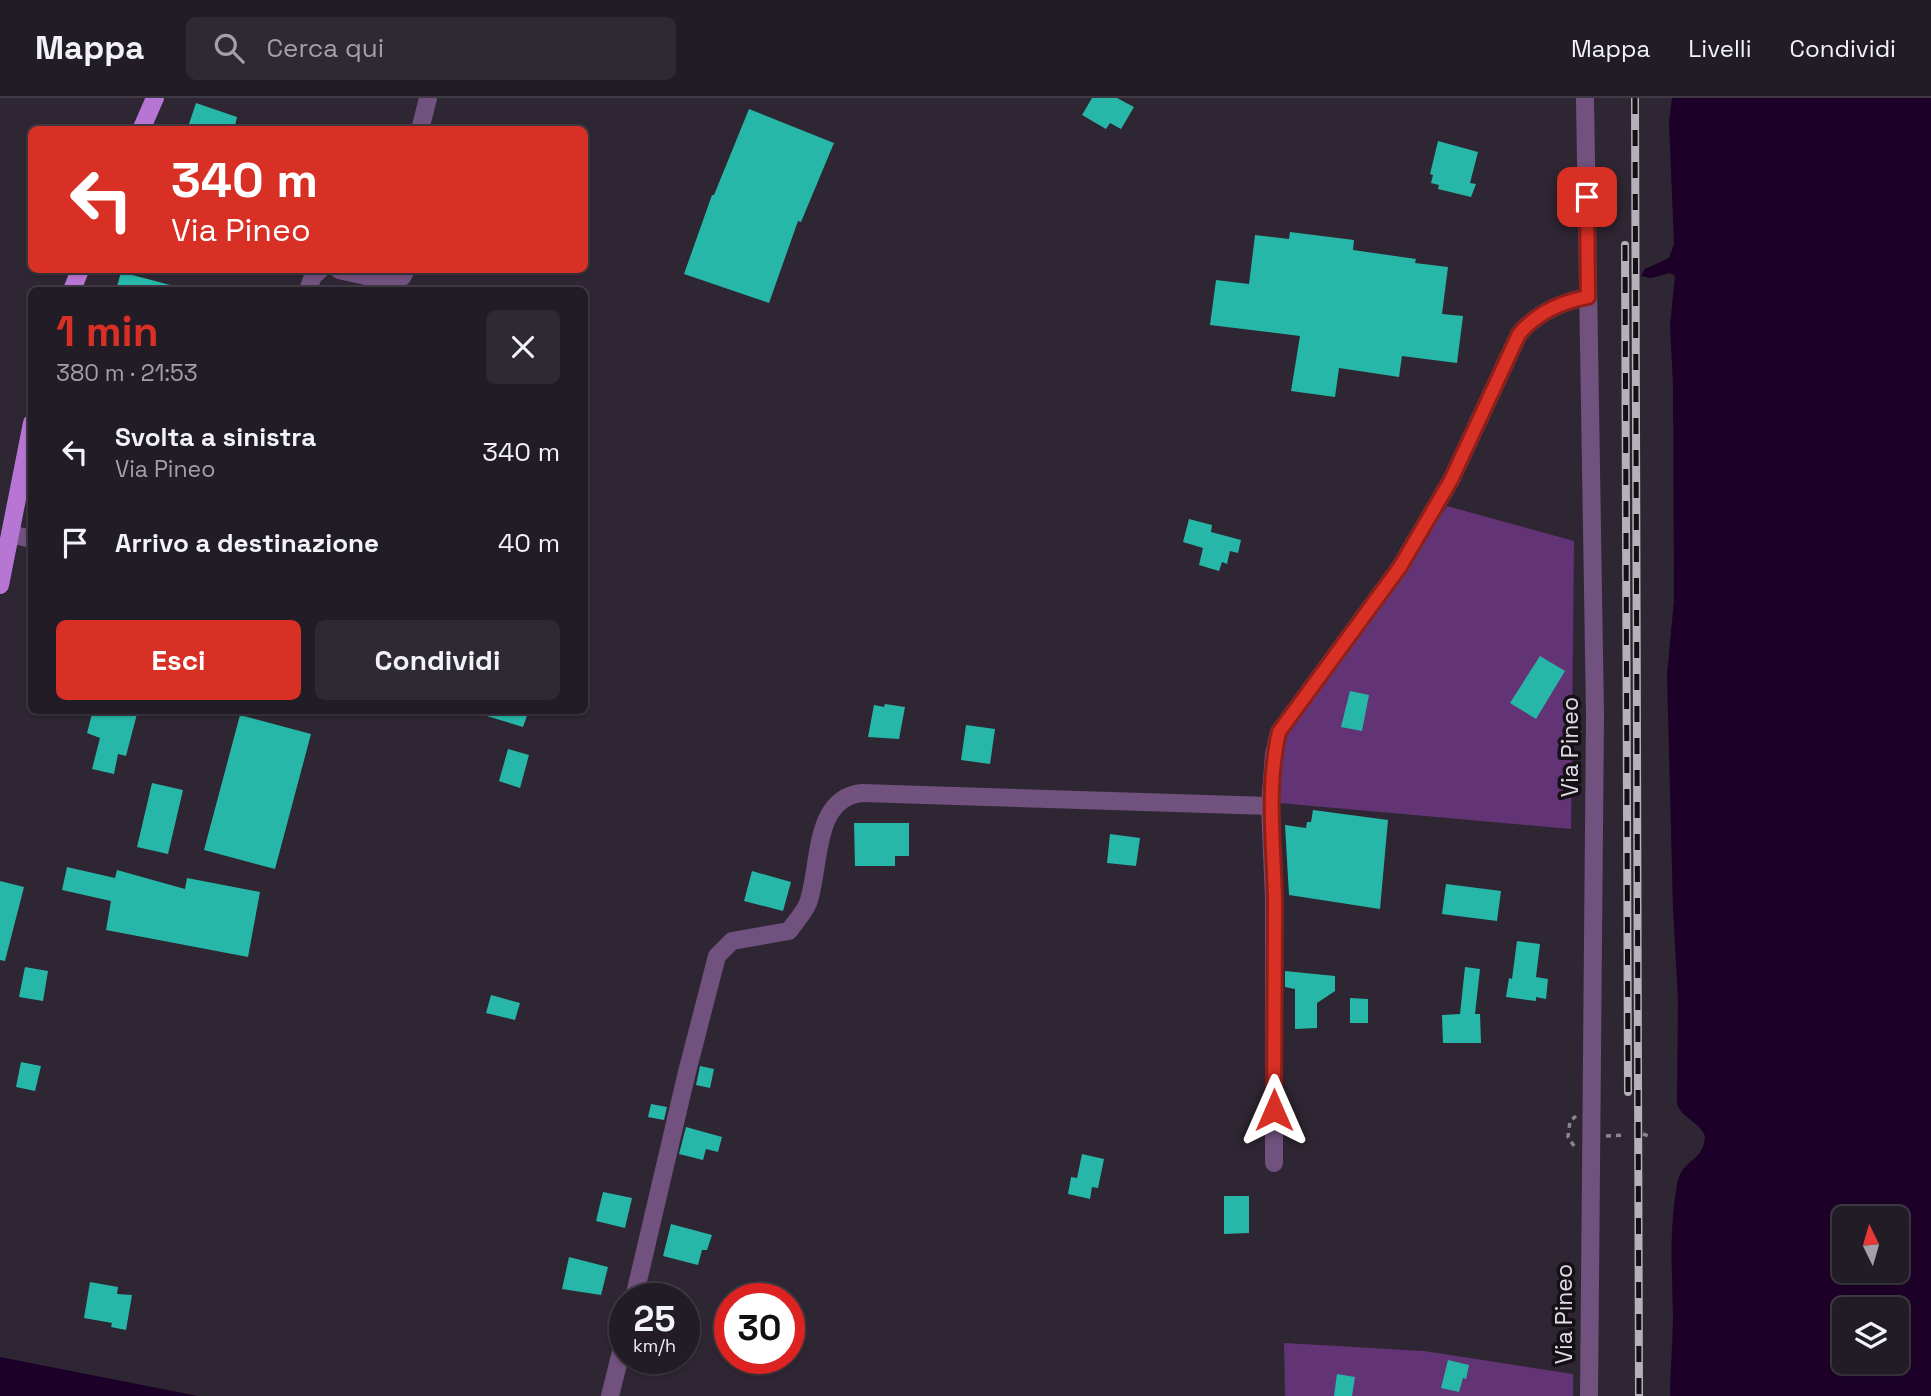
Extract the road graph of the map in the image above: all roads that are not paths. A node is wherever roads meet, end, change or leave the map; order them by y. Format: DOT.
graph roads {
  1 [pos="155,98"];
  2 [pos="428,98"];
  3 [pos="1585,98"];
  4 [pos="143,126"];
  5 [pos="421,126"];
  6 [pos="351,273"];
  7 [pos="402,275"];
  8 [pos="1588,297"];
  9 [pos="28,443"];
  10 [pos="10,534"];
  11 [pos="28,538"];
  12 [pos="0,585"];
  13 [pos="1270,806"];
  14 [pos="1274,1163"];
  15 [pos="638,1283"];
  16 [pos="616,1374"];
  17 [pos="610,1396"];
  18 [pos="1589,1396"];
  1 -- 4 [label="main road"];
  2 -- 5 [label="street"];
  3 -- 8 [label="street, Via Pineo"];
  6 -- 7 [label="street"];
  8 -- 13 [label="street"];
  8 -- 18 [label="street, Via Pineo"];
  9 -- 10 [label="main road"];
  10 -- 11 [label="street"];
  10 -- 12 [label="main road"];
  13 -- 14 [label="street"];
  13 -- 15 [label="street"];
  16 -- 17 [label="street"];
}
